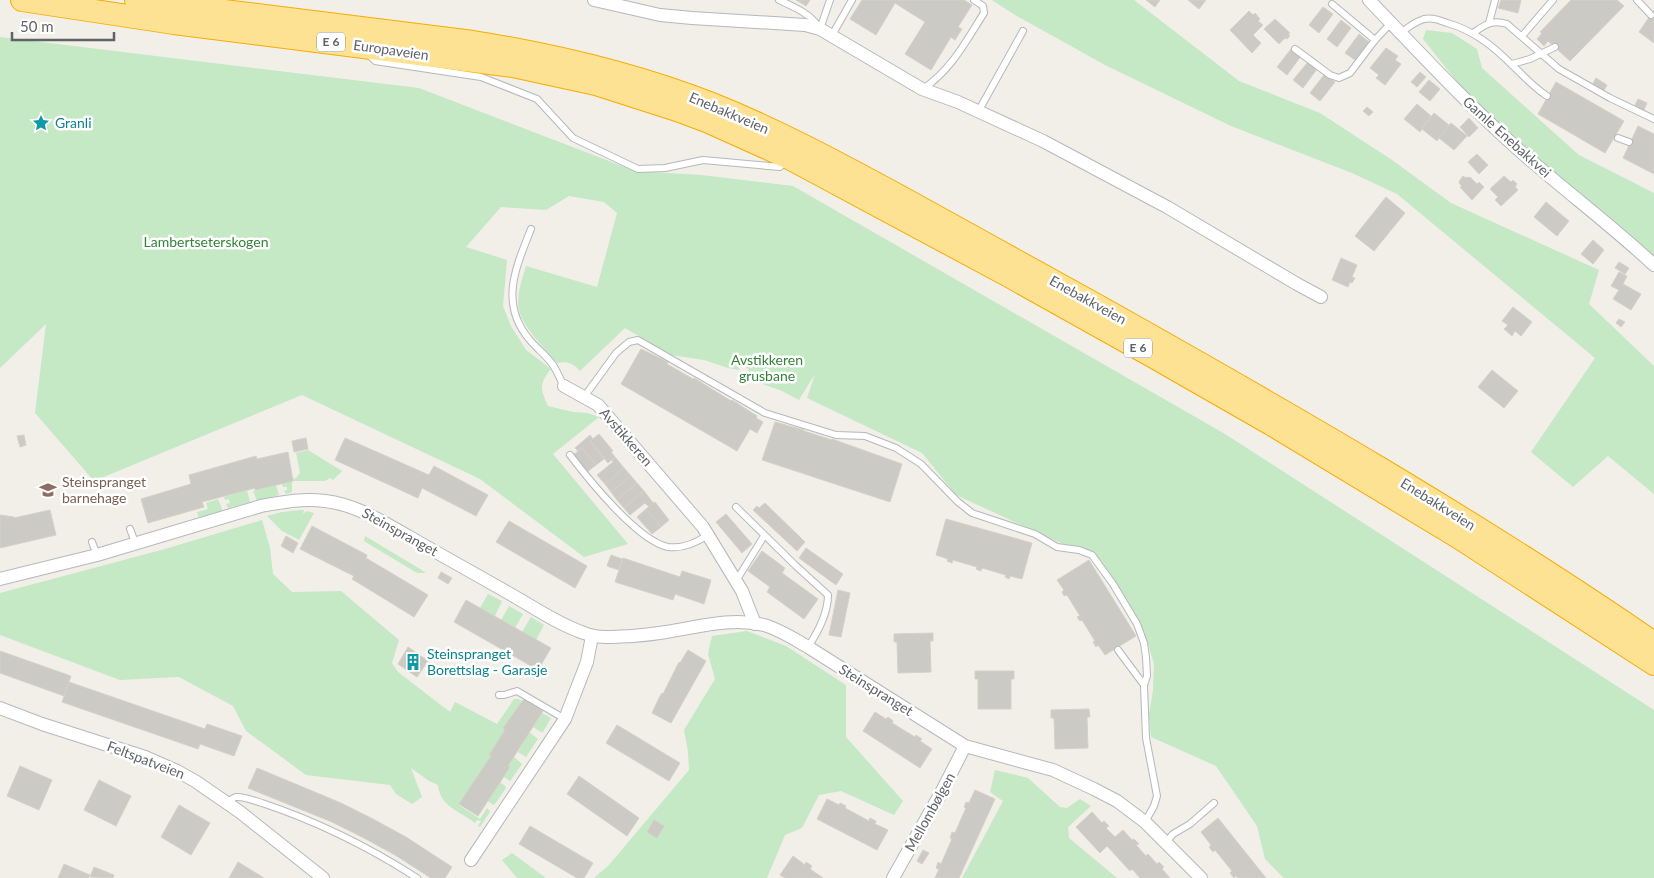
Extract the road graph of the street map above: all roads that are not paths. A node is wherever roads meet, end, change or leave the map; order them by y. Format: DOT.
graph roads {
  1 [pos="22,0"];
  2 [pos="136,0"];
  3 [pos="594,0"];
  4 [pos="779,0"];
  5 [pos="830,0"];
  6 [pos="852,0"];
  7 [pos="974,0"];
  8 [pos="1369,0"];
  9 [pos="1495,0"];
  10 [pos="1553,0"];
  11 [pos="1636,0"];
  12 [pos="1332,4"];
  13 [pos="1650,15"];
  14 [pos="1392,23"];
  15 [pos="1489,23"];
  16 [pos="820,29"];
  17 [pos="1023,31"];
  18 [pos="1401,33"];
  19 [pos="1473,33"];
  20 [pos="1522,36"];
  21 [pos="832,37"];
  22 [pos="1376,40"];
  23 [pos="360,46"];
  24 [pos="1555,47"];
  25 [pos="1295,49"];
  26 [pos="1541,55"];
  27 [pos="1512,64"];
  28 [pos="600,68"];
  29 [pos="922,89"];
  30 [pos="1546,96"];
  31 [pos="638,97"];
  32 [pos="978,112"];
  33 [pos="1654,119"];
  34 [pos="1618,138"];
  35 [pos="1629,142"];
  36 [pos="789,158"];
  37 [pos="532,229"];
  38 [pos="1654,265"];
  39 [pos="1321,296"];
  40 [pos="564,386"];
  41 [pos="584,397"];
  42 [pos="570,455"];
  43 [pos="736,508"];
  44 [pos="130,529"];
  45 [pos="708,535"];
  46 [pos="764,536"];
  47 [pos="92,542"];
  48 [pos="136,545"];
  49 [pos="97,556"];
  50 [pos="0,579"];
  51 [pos="736,581"];
  52 [pos="755,624"];
  53 [pos="592,636"];
  54 [pos="1654,643"];
  55 [pos="808,647"];
  56 [pos="1118,650"];
  57 [pos="1654,664"];
  58 [pos="1144,684"];
  59 [pos="499,694"];
  60 [pos="0,708"];
  61 [pos="565,719"];
  62 [pos="965,746"];
  63 [pos="226,802"];
  64 [pos="1214,803"];
  65 [pos="1145,822"];
  66 [pos="1166,842"];
  67 [pos="471,860"];
  68 [pos="324,878"];
  69 [pos="417,878"];
  70 [pos="893,878"];
  71 [pos="1201,878"];
  1 -- 23 [label="highway, Europaveien / E 6"];
  2 -- 28 [label="highway, Europaveien / E 6"];
  3 -- 16 [label="street"];
  4 -- 16 [label="lane"];
  5 -- 16 [label="lane"];
  6 -- 21 [label="lane"];
  7 -- 29 [label="lane"];
  8 -- 14 [label="street, Gamle Enebakkvei"];
  9 -- 15 [label="lane"];
  10 -- 20 [label="lane"];
  11 -- 13 [label="lane"];
  12 -- 22 [label="lane"];
  14 -- 18 [label="street, Gamle Enebakkvei"];
  14 -- 22 [label="lane"];
  15 -- 19 [label="lane"];
  15 -- 20 [label="lane"];
  16 -- 21 [label="street"];
  17 -- 32 [label="lane"];
  18 -- 19 [label="lane"];
  18 -- 38 [label="street, Gamle Enebakkvei"];
  19 -- 27 [label="lane"];
  20 -- 26 [label="lane"];
  21 -- 29 [label="street"];
  22 -- 25 [label="lane"];
  23 -- 31 [label="highway, Europaveien / E 6"];
  23 -- 36 [label="lane"];
  24 -- 26 [label="lane"];
  26 -- 27 [label="lane"];
  26 -- 33 [label="lane"];
  27 -- 30 [label="lane"];
  28 -- 54 [label="highway, Enebakkveien / E 6"];
  29 -- 32 [label="street"];
  31 -- 36 [label="highway, Enebakkveien / E 6"];
  32 -- 39 [label="street"];
  34 -- 35 [label="lane"];
  36 -- 57 [label="highway, Enebakkveien / E 6"];
  37 -- 40 [label="lane, Avstikkeren"];
  40 -- 41 [label="street, Avstikkeren"];
  41 -- 45 [label="street, Avstikkeren"];
  41 -- 58 [label="lane"];
  42 -- 45 [label="lane"];
  43 -- 46 [label="lane"];
  44 -- 48 [label="lane"];
  45 -- 51 [label="street, Avstikkeren"];
  46 -- 51 [label="lane"];
  46 -- 55 [label="lane"];
  47 -- 49 [label="lane"];
  48 -- 49 [label="street, Steinspranget"];
  48 -- 53 [label="street, Steinspranget"];
  49 -- 50 [label="street, Steinspranget"];
  51 -- 52 [label="street, Avstikkeren"];
  52 -- 53 [label="street, Steinspranget"];
  52 -- 55 [label="street, Steinspranget"];
  53 -- 61 [label="street"];
  55 -- 62 [label="street, Steinspranget"];
  56 -- 58 [label="lane"];
  58 -- 65 [label="lane"];
  59 -- 61 [label="lane"];
  60 -- 63 [label="street, Feltspatveien"];
  61 -- 67 [label="street"];
  62 -- 65 [label="street, Steinspranget"];
  62 -- 70 [label="street, Mellombølgen"];
  63 -- 68 [label="street, Feltspatveien"];
  63 -- 69 [label="lane"];
  64 -- 66 [label="lane"];
  65 -- 66 [label="street, Steinspranget"];
  66 -- 71 [label="street, Steinspranget"];
}
